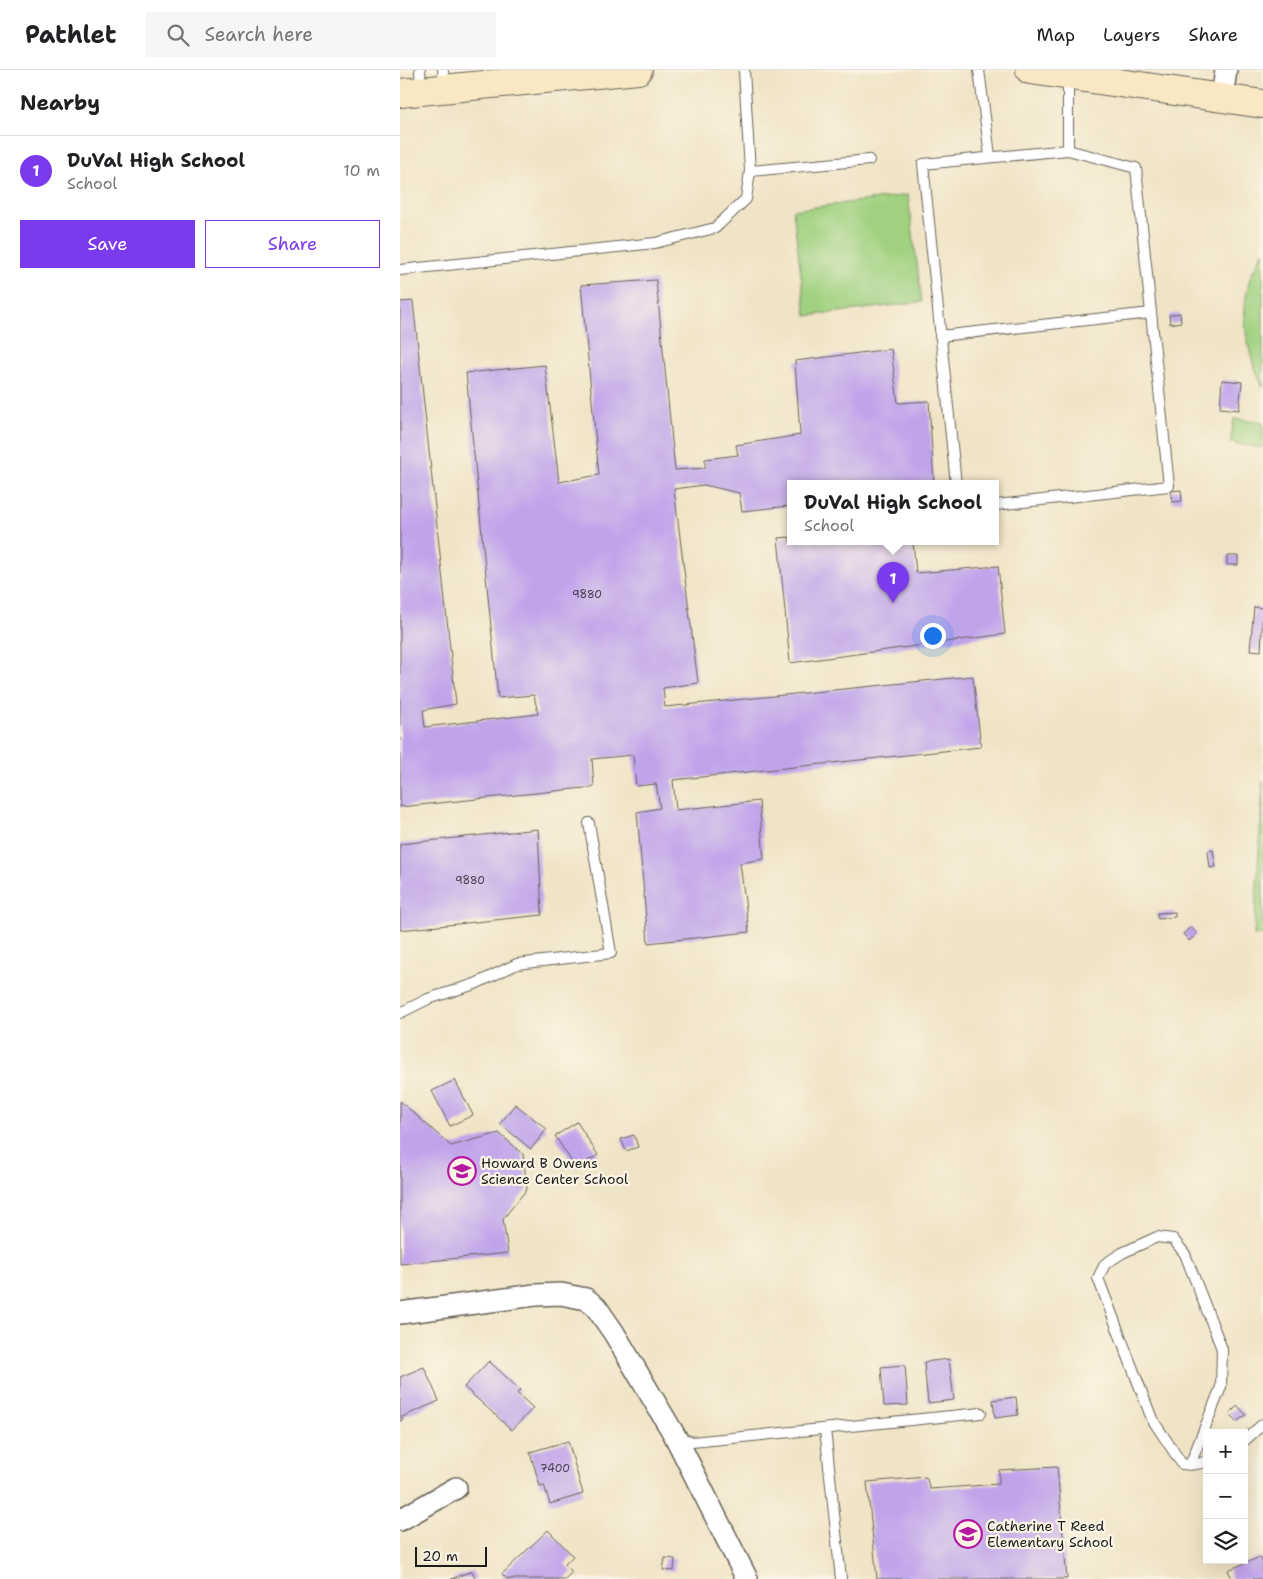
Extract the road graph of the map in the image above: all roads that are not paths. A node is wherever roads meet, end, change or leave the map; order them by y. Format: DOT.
graph roads {
  1 [pos="638,70"];
  2 [pos="744,70"];
  3 [pos="979,70"];
  4 [pos="1030,70"];
  5 [pos="1226,70"];
  6 [pos="1068,75"];
  7 [pos="426,83"];
  8 [pos="1222,98"];
  9 [pos="1263,104"];
  10 [pos="1068,150"];
  11 [pos="990,156"];
  12 [pos="870,160"];
  13 [pos="750,171"];
  14 [pos="400,270"];
  15 [pos="1151,313"];
  16 [pos="940,336"];
  17 [pos="956,480"];
  18 [pos="999,505"];
  19 [pos="589,823"];
  20 [pos="400,1013"];
  21 [pos="400,1313"];
  22 [pos="980,1413"];
  23 [pos="1263,1424"];
  24 [pos="825,1429"];
  25 [pos="675,1436"];
  26 [pos="1248,1437"];
  27 [pos="1203,1463"];
  28 [pos="1190,1465"];
  29 [pos="456,1488"];
  30 [pos="400,1520"];
  31 [pos="747,1579"];
  32 [pos="841,1579"];
  1 -- 7 [label="main road"];
  2 -- 13 [label="lane"];
  3 -- 11 [label="lane"];
  4 -- 6 [label="main road"];
  5 -- 8 [label="street"];
  6 -- 8 [label="main road"];
  6 -- 10 [label="lane"];
  8 -- 9 [label="main road"];
  10 -- 11 [label="lane"];
  10 -- 15 [label="lane"];
  11 -- 16 [label="lane"];
  12 -- 13 [label="lane"];
  13 -- 14 [label="lane"];
  15 -- 16 [label="lane"];
  15 -- 18 [label="lane"];
  16 -- 17 [label="lane"];
  19 -- 20 [label="lane"];
  21 -- 25 [label="street"];
  22 -- 24 [label="lane"];
  23 -- 26 [label="lane"];
  24 -- 25 [label="lane"];
  24 -- 32 [label="lane"];
  25 -- 31 [label="street"];
  27 -- 28 [label="lane"];
  28 -- 28 [label="lane"];
  29 -- 30 [label="street"];
}
